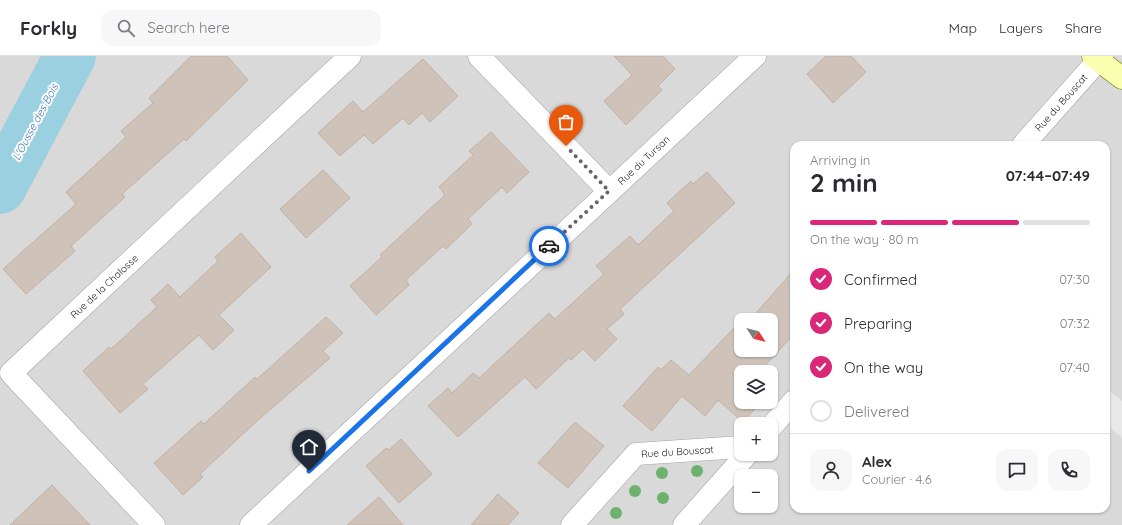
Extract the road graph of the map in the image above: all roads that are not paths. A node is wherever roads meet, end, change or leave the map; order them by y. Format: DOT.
graph roads {
  1 [pos="350,56"];
  2 [pos="479,56"];
  3 [pos="756,56"];
  4 [pos="1098,58"];
  5 [pos="1122,78"];
  6 [pos="1026,141"];
  7 [pos="609,191"];
  8 [pos="790,406"];
  9 [pos="778,419"];
  10 [pos="734,447"];
  11 [pos="741,461"];
  12 [pos="154,525"];
  13 [pos="251,525"];
  14 [pos="572,525"];
  15 [pos="684,525"];
  1 -- 12 [label="street, Rue de la Chalosse"];
  2 -- 7 [label="street"];
  3 -- 7 [label="street, Rue du Tursan"];
  4 -- 5 [label="street"];
  4 -- 6 [label="street, Rue du Bouscat"];
  7 -- 13 [label="street, Rue du Tursan"];
  8 -- 9 [label="street"];
  10 -- 14 [label="street, Rue du Bouscat"];
  11 -- 15 [label="street"];
}
